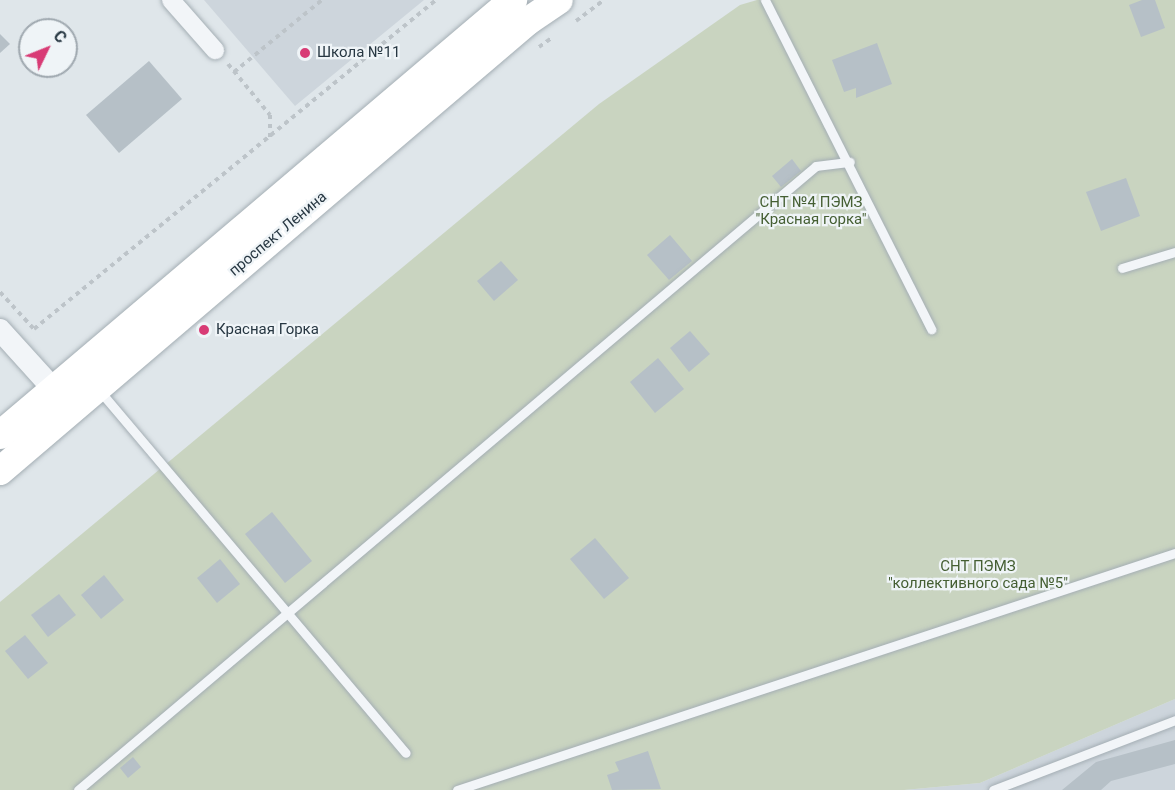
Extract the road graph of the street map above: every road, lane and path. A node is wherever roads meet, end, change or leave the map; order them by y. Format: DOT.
graph roads {
  1 [pos="171,0"];
  2 [pos="322,0"];
  3 [pos="436,0"];
  4 [pos="513,0"];
  5 [pos="559,0"];
  6 [pos="765,0"];
  7 [pos="220,56"];
  8 [pos="234,72"];
  9 [pos="270,138"];
  10 [pos="850,162"];
  11 [pos="1175,252"];
  12 [pos="1122,268"];
  13 [pos="0,292"];
  14 [pos="931,329"];
  15 [pos="0,330"];
  16 [pos="97,388"];
  17 [pos="62,399"];
  18 [pos="0,435"];
  19 [pos="0,471"];
  20 [pos="1175,553"];
  21 [pos="288,615"];
  22 [pos="1175,720"];
  23 [pos="406,753"];
  24 [pos="78,790"];
  25 [pos="457,790"];
  26 [pos="993,790"];
  1 -- 7 [label="street"];
  2 -- 8 [label="path"];
  3 -- 9 [label="path"];
  4 -- 17 [label="main road, проспект Ленина"];
  5 -- 16 [label="main road, проспект Ленина"];
  6 -- 10 [label="lane"];
  7 -- 8 [label="path"];
  8 -- 9 [label="path"];
  9 -- 13 [label="path"];
  10 -- 14 [label="lane"];
  10 -- 21 [label="lane"];
  11 -- 12 [label="lane"];
  15 -- 17 [label="street"];
  16 -- 17 [label="main road, проспект Ленина"];
  16 -- 21 [label="lane"];
  17 -- 18 [label="main road, проспект Ленина"];
  17 -- 19 [label="main road, проспект Ленина"];
  20 -- 25 [label="lane"];
  21 -- 23 [label="lane"];
  21 -- 24 [label="lane"];
  22 -- 26 [label="lane"];
}
